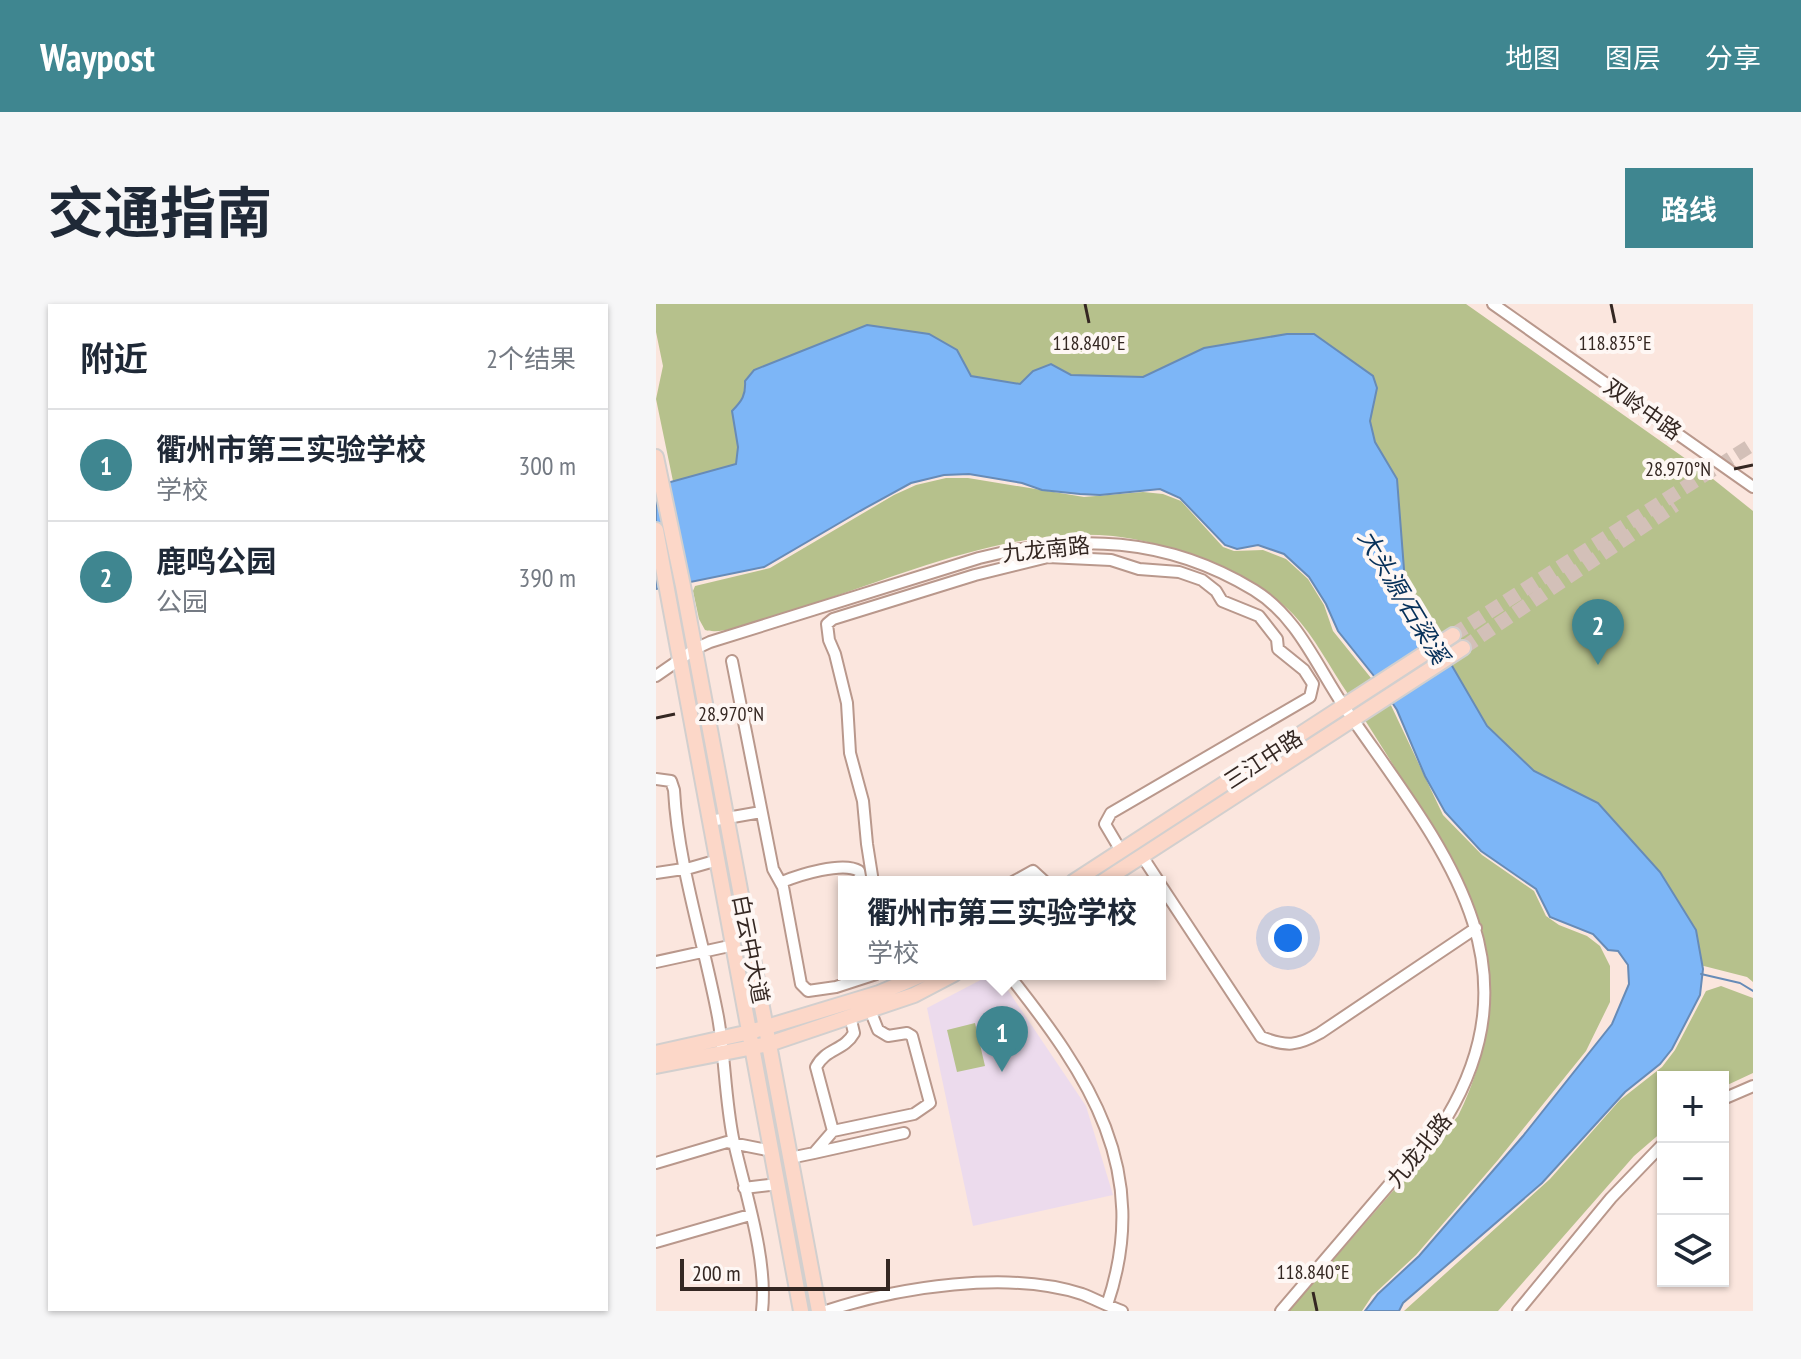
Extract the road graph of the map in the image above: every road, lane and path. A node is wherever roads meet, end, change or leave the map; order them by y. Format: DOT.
graph roads {
  1 [pos="1493,304"];
  2 [pos="656,457"];
  3 [pos="1753,487"];
  4 [pos="656,530"];
  5 [pos="901,585"];
  6 [pos="905,598"];
  7 [pos="1453,635"];
  8 [pos="1463,648"];
  9 [pos="695,649"];
  10 [pos="680,659"];
  11 [pos="732,661"];
  12 [pos="656,676"];
  13 [pos="1349,713"];
  14 [pos="656,779"];
  15 [pos="761,812"];
  16 [pos="726,818"];
  17 [pos="710,821"];
  18 [pos="1121,851"];
  19 [pos="1142,856"];
  20 [pos="718,860"];
  21 [pos="686,869"];
  22 [pos="656,873"];
  23 [pos="860,876"];
  24 [pos="872,876"];
  25 [pos="1082,876"];
  26 [pos="1111,876"];
  27 [pos="1155,876"];
  28 [pos="782,882"];
  29 [pos="1166,894"];
  30 [pos="1476,928"];
  31 [pos="734,945"];
  32 [pos="703,952"];
  33 [pos="656,962"];
  34 [pos="858,980"];
  35 [pos="880,980"];
  36 [pos="910,980"];
  37 [pos="943,980"];
  38 [pos="1013,980"];
  39 [pos="886,990"];
  40 [pos="870,1010"];
  41 [pos="850,1016"];
  42 [pos="766,1026"];
  43 [pos="750,1032"];
  44 [pos="769,1044"];
  45 [pos="722,1046"];
  46 [pos="753,1048"];
  47 [pos="656,1053"];
  48 [pos="656,1066"];
  49 [pos="1753,1086"];
  50 [pos="1729,1096"];
  51 [pos="833,1131"];
  52 [pos="904,1133"];
  53 [pos="735,1143"];
  54 [pos="1657,1150"];
  55 [pos="772,1151"];
  56 [pos="814,1153"];
  57 [pos="790,1158"];
  58 [pos="656,1163"];
  59 [pos="778,1184"];
  60 [pos="744,1188"];
  61 [pos="750,1215"];
  62 [pos="656,1242"];
  63 [pos="1107,1305"];
  64 [pos="762,1311"];
  65 [pos="801,1311"];
  66 [pos="819,1311"];
  67 [pos="826,1311"];
  68 [pos="1122,1311"];
  69 [pos="1281,1311"];
  70 [pos="1518,1311"];
  1 -- 3 [label="street, 双岭中路"];
  2 -- 9 [label="main road, 白云中大道"];
  4 -- 10 [label="main road, 白云中大道"];
  5 -- 6 [label="street"];
  5 -- 9 [label="street, 九龙南路"];
  5 -- 13 [label="street, 九龙南路"];
  6 -- 18 [label="street"];
  6 -- 24 [label="street"];
  7 -- 13 [label="main road, 三江中路"];
  8 -- 13 [label="main road, 三江中路"];
  9 -- 10 [label="street, 九龙南路"];
  9 -- 16 [label="main road, 白云中大道"];
  10 -- 12 [label="street, 九龙南路"];
  10 -- 17 [label="main road, 白云中大道"];
  11 -- 15 [label="street"];
  13 -- 18 [label="main road, 三江中路"];
  13 -- 19 [label="main road, 三江中路"];
  13 -- 30 [label="street, 九龙北路"];
  14 -- 21 [label="street"];
  15 -- 16 [label="street"];
  15 -- 28 [label="street"];
  16 -- 17 [label="street"];
  16 -- 42 [label="main road, 白云中大道"];
  17 -- 20 [label="main road, 白云中大道"];
  18 -- 25 [label="main road, 三江中路"];
  19 -- 26 [label="main road, 三江中路"];
  19 -- 27 [label="street"];
  20 -- 21 [label="street"];
  20 -- 31 [label="main road, 白云中大道"];
  21 -- 22 [label="street"];
  21 -- 32 [label="street"];
  23 -- 28 [label="street"];
  28 -- 34 [label="street"];
  29 -- 30 [label="street"];
  30 -- 69 [label="street, 九龙北路"];
  31 -- 32 [label="street"];
  31 -- 43 [label="main road, 白云中大道"];
  32 -- 33 [label="street"];
  32 -- 45 [label="street"];
  35 -- 39 [label="street"];
  36 -- 39 [label="main road"];
  37 -- 40 [label="main road"];
  38 -- 63 [label="street"];
  39 -- 42 [label="main road"];
  40 -- 41 [label="main road"];
  40 -- 51 [label="street"];
  41 -- 44 [label="main road"];
  41 -- 51 [label="street"];
  42 -- 43 [label="main road"];
  42 -- 44 [label="main road, 白云中大道"];
  43 -- 45 [label="main road"];
  43 -- 46 [label="main road, 白云中大道"];
  44 -- 46 [label="main road"];
  44 -- 57 [label="main road, 白云中大道"];
  45 -- 46 [label="main road"];
  45 -- 47 [label="main road"];
  45 -- 48 [label="main road"];
  45 -- 53 [label="street"];
  46 -- 55 [label="main road, 白云中大道"];
  49 -- 50 [label="street"];
  51 -- 56 [label="street"];
  52 -- 56 [label="street"];
  53 -- 55 [label="street"];
  53 -- 58 [label="street"];
  53 -- 60 [label="street"];
  54 -- 70 [label="street"];
  55 -- 59 [label="main road, 白云中大道"];
  56 -- 57 [label="street"];
  57 -- 66 [label="main road, 白云中大道"];
  59 -- 60 [label="street"];
  59 -- 65 [label="main road, 白云中大道"];
  60 -- 61 [label="street"];
  61 -- 62 [label="street"];
  61 -- 64 [label="street"];
  63 -- 67 [label="street"];
  63 -- 68 [label="street"];
}
